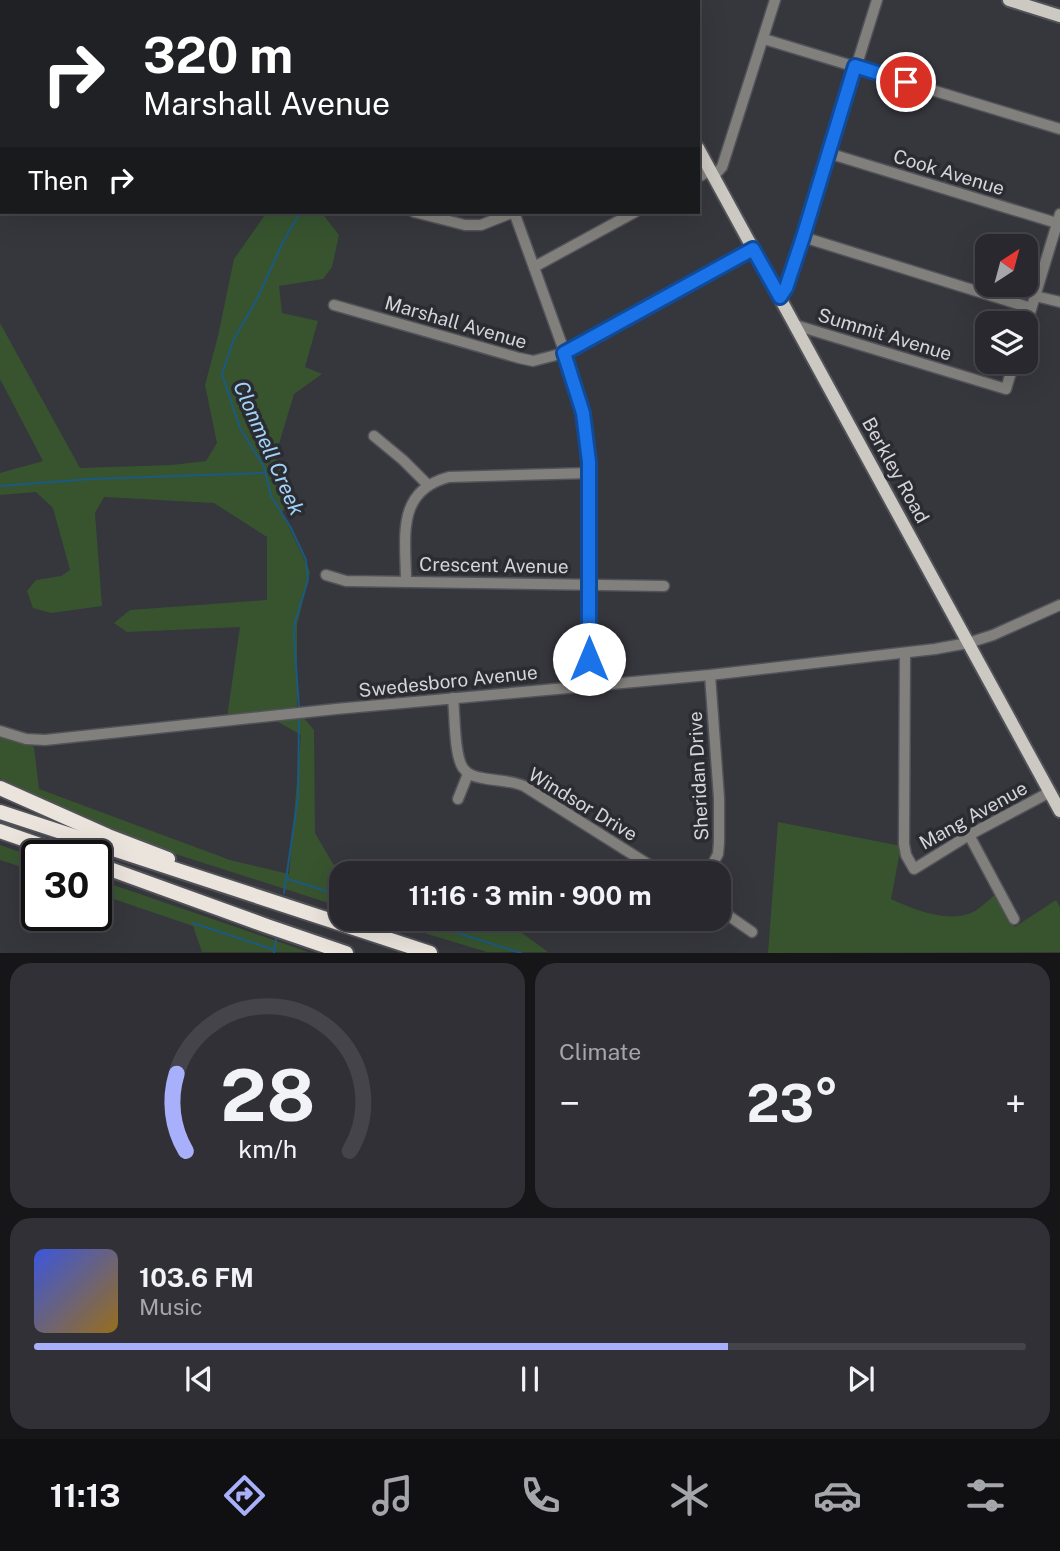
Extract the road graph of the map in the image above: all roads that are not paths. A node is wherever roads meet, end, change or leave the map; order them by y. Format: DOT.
graph roads {
  1 [pos="775,0"];
  2 [pos="877,0"];
  3 [pos="1009,0"];
  4 [pos="1060,16"];
  5 [pos="764,39"];
  6 [pos="855,66"];
  7 [pos="1060,129"];
  8 [pos="700,152"];
  9 [pos="828,153"];
  10 [pos="712,173"];
  11 [pos="700,176"];
  12 [pos="422,214"];
  13 [pos="509,214"];
  14 [pos="515,214"];
  15 [pos="631,214"];
  16 [pos="1059,221"];
  17 [pos="803,237"];
  18 [pos="753,249"];
  19 [pos="534,267"];
  20 [pos="1038,287"];
  21 [pos="780,297"];
  22 [pos="1038,297"];
  23 [pos="1034,298"];
  24 [pos="1060,302"];
  25 [pos="334,305"];
  26 [pos="1031,308"];
  27 [pos="1030,311"];
  28 [pos="795,325"];
  29 [pos="564,353"];
  30 [pos="1010,374"];
  31 [pos="374,436"];
  32 [pos="589,473"];
  33 [pos="428,485"];
  34 [pos="326,575"];
  35 [pos="406,582"];
  36 [pos="589,584"];
  37 [pos="664,586"];
  38 [pos="1060,605"];
  39 [pos="968,643"];
  40 [pos="905,653"];
  41 [pos="710,675"];
  42 [pos="589,685"];
  43 [pos="453,698"];
  44 [pos="0,732"];
  45 [pos="468,774"];
  46 [pos="0,788"];
  47 [pos="1050,792"];
  48 [pos="458,799"];
  49 [pos="1060,811"];
  50 [pos="0,812"];
  51 [pos="0,831"];
  52 [pos="970,835"];
  53 [pos="26,840"];
  54 [pos="634,861"];
  55 [pos="714,861"];
  56 [pos="112,870"];
  57 [pos="230,886"];
  58 [pos="731,917"];
  59 [pos="1014,919"];
  60 [pos="752,932"];
  61 [pos="312,942"];
  62 [pos="335,953"];
  63 [pos="346,953"];
  64 [pos="430,953"];
  1 -- 5 [label="street"];
  2 -- 6 [label="street"];
  3 -- 4 [label="main road"];
  5 -- 6 [label="street"];
  5 -- 10 [label="street"];
  6 -- 7 [label="street"];
  6 -- 9 [label="street"];
  8 -- 10 [label="main road, Berkley Road"];
  9 -- 16 [label="street, Cook Avenue"];
  9 -- 17 [label="street"];
  10 -- 11 [label="street"];
  10 -- 18 [label="main road, Berkley Road"];
  12 -- 13 [label="street"];
  14 -- 19 [label="street"];
  15 -- 19 [label="street"];
  16 -- 20 [label="street"];
  17 -- 21 [label="street"];
  17 -- 26 [label="street"];
  18 -- 21 [label="main road, Berkley Road"];
  18 -- 29 [label="street, Marshall Avenue"];
  19 -- 29 [label="street"];
  21 -- 28 [label="main road, Berkley Road"];
  22 -- 24 [label="street"];
  23 -- 26 [label="street"];
  25 -- 29 [label="street, Marshall Avenue"];
  26 -- 27 [label="street"];
  28 -- 30 [label="street, Summit Avenue"];
  28 -- 39 [label="main road, Berkley Road"];
  29 -- 32 [label="street"];
  31 -- 33 [label="street"];
  32 -- 33 [label="street"];
  32 -- 36 [label="street"];
  33 -- 35 [label="street"];
  34 -- 35 [label="street, Crescent Avenue"];
  35 -- 36 [label="street, Crescent Avenue"];
  36 -- 37 [label="street, Crescent Avenue"];
  36 -- 42 [label="street"];
  38 -- 39 [label="street, Swedesboro Avenue"];
  39 -- 40 [label="street, Swedesboro Avenue"];
  39 -- 47 [label="main road, Berkley Road"];
  40 -- 41 [label="street, Swedesboro Avenue"];
  40 -- 52 [label="street, Mang Avenue"];
  41 -- 42 [label="street, Swedesboro Avenue"];
  41 -- 55 [label="street, Sheridan Drive"];
  42 -- 43 [label="street, Swedesboro Avenue"];
  43 -- 44 [label="street, Swedesboro Avenue"];
  43 -- 45 [label="street"];
  45 -- 48 [label="street"];
  45 -- 54 [label="street, Windsor Drive"];
  46 -- 57 [label="highway"];
  47 -- 49 [label="main road, Berkley Road"];
  47 -- 52 [label="street, Mang Avenue"];
  50 -- 57 [label="highway"];
  51 -- 53 [label="highway"];
  52 -- 59 [label="street"];
  56 -- 61 [label="highway"];
  57 -- 64 [label="highway"];
  58 -- 60 [label="street"];
  61 -- 62 [label="highway"];
  61 -- 63 [label="highway"];
}
